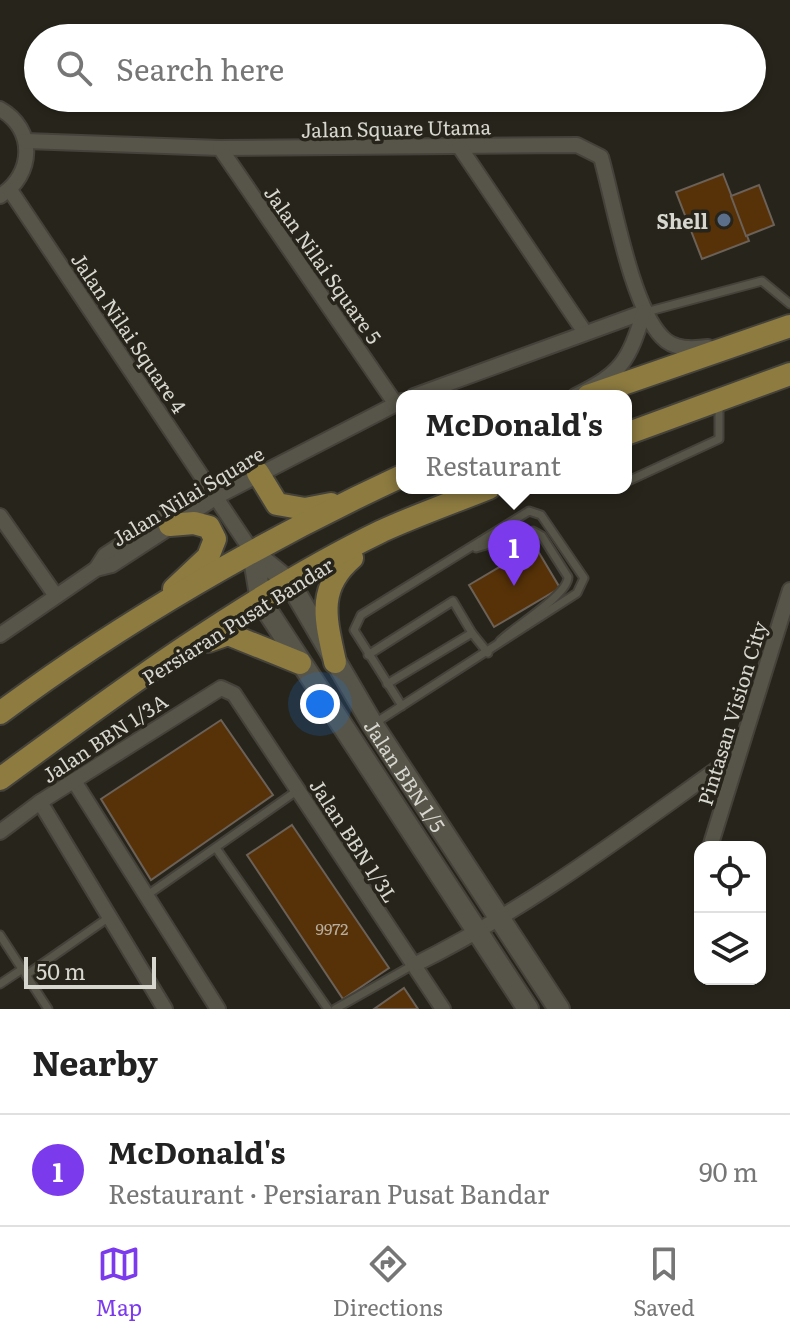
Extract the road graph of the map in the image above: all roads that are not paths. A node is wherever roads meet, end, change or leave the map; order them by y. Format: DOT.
graph roads {
  1 [pos="0,109"];
  2 [pos="26,141"];
  3 [pos="459,146"];
  4 [pos="220,148"];
  5 [pos="5,193"];
  6 [pos="790,304"];
  7 [pos="644,312"];
  8 [pos="790,326"];
  9 [pos="584,331"];
  10 [pos="725,346"];
  11 [pos="790,374"];
  12 [pos="430,390"];
  13 [pos="587,390"];
  14 [pos="604,390"];
  15 [pos="396,398"];
  16 [pos="719,399"];
  17 [pos="396,404"];
  18 [pos="632,432"];
  19 [pos="258,473"];
  20 [pos="396,479"];
  21 [pos="632,479"];
  22 [pos="214,491"];
  23 [pos="474,494"];
  24 [pos="348,501"];
  25 [pos="0,516"];
  26 [pos="170,525"];
  27 [pos="383,531"];
  28 [pos="463,552"];
  29 [pos="253,553"];
  30 [pos="96,569"];
  31 [pos="290,583"];
  32 [pos="790,590"];
  33 [pos="56,596"];
  34 [pos="261,601"];
  35 [pos="144,618"];
  36 [pos="472,633"];
  37 [pos="0,635"];
  38 [pos="190,646"];
  39 [pos="487,654"];
  40 [pos="368,655"];
  41 [pos="335,662"];
  42 [pos="300,663"];
  43 [pos="387,684"];
  44 [pos="234,694"];
  45 [pos="402,706"];
  46 [pos="0,713"];
  47 [pos="373,725"];
  48 [pos="738,754"];
  49 [pos="0,779"];
  50 [pos="74,781"];
  51 [pos="298,790"];
  52 [pos="40,802"];
  53 [pos="0,832"];
  54 [pos="712,841"];
  55 [pos="216,848"];
  56 [pos="146,896"];
  57 [pos="108,918"];
  58 [pos="500,919"];
  59 [pos="478,933"];
  60 [pos="0,935"];
  61 [pos="414,965"];
  62 [pos="23,972"];
  63 [pos="0,984"];
  64 [pos="48,1009"];
  65 [pos="165,1009"];
  66 [pos="218,1009"];
  67 [pos="328,1009"];
  68 [pos="335,1009"];
  69 [pos="443,1009"];
  70 [pos="528,1009"];
  71 [pos="559,1009"];
  1 -- 2 [label="street"];
  2 -- 4 [label="street, Jalan Square Utama"];
  2 -- 5 [label="street"];
  3 -- 4 [label="street, Jalan Square Utama"];
  3 -- 7 [label="street, Jalan Square Utama"];
  3 -- 9 [label="street"];
  4 -- 15 [label="street, Jalan Nilai Square 5"];
  5 -- 22 [label="street, Jalan Nilai Square 4"];
  6 -- 7 [label="lane"];
  7 -- 9 [label="street"];
  7 -- 10 [label="street, Jalan Square Utama"];
  7 -- 13 [label="street"];
  8 -- 10 [label="main road"];
  9 -- 12 [label="street"];
  10 -- 14 [label="main road"];
  11 -- 16 [label="main road"];
  16 -- 18 [label="main road"];
  16 -- 21 [label="lane"];
  17 -- 19 [label="street, Jalan Nilai Square"];
  19 -- 22 [label="street, Jalan Nilai Square"];
  19 -- 24 [label="main road"];
  20 -- 24 [label="main road"];
  22 -- 26 [label="street, Jalan Nilai Square"];
  22 -- 29 [label="street, Jalan Nilai Square 4"];
  22 -- 30 [label="street"];
  23 -- 27 [label="main road, Persiaran Pusat Bandar"];
  24 -- 29 [label="main road"];
  25 -- 33 [label="street"];
  26 -- 30 [label="street, Jalan Nilai Square"];
  26 -- 35 [label="main road"];
  27 -- 31 [label="main road, Persiaran Pusat Bandar"];
  27 -- 41 [label="main road"];
  28 -- 39 [label="lane"];
  28 -- 39 [label="lane"];
  28 -- 40 [label="lane"];
  29 -- 31 [label="street, Jalan BBN 1/5"];
  29 -- 34 [label="street, Jalan BBN 1/5"];
  29 -- 35 [label="main road"];
  30 -- 33 [label="street, Jalan Nilai Square"];
  31 -- 34 [label="main road, Persiaran Pusat Bandar"];
  31 -- 41 [label="street, Jalan BBN 1/5"];
  32 -- 48 [label="street, Pintasan Vision City"];
  33 -- 37 [label="street, Jalan Nilai Square"];
  34 -- 38 [label="main road, Persiaran Pusat Bandar"];
  34 -- 42 [label="street, Jalan BBN 1/5"];
  35 -- 46 [label="main road"];
  36 -- 39 [label="lane"];
  36 -- 40 [label="lane"];
  36 -- 43 [label="lane"];
  38 -- 42 [label="main road"];
  38 -- 49 [label="main road, Persiaran Pusat Bandar"];
  39 -- 45 [label="lane"];
  40 -- 43 [label="lane"];
  41 -- 47 [label="street, Jalan BBN 1/5"];
  42 -- 59 [label="street, Jalan BBN 1/5"];
  43 -- 45 [label="lane"];
  44 -- 50 [label="street, Jalan BBN 1/3A"];
  44 -- 51 [label="street, Jalan BBN 1/3L"];
  45 -- 47 [label="lane"];
  47 -- 58 [label="street, Jalan BBN 1/5"];
  48 -- 54 [label="street, Pintasan Vision City"];
  48 -- 58 [label="street"];
  50 -- 52 [label="street, Jalan BBN 1/3A"];
  50 -- 56 [label="street"];
  51 -- 55 [label="lane"];
  51 -- 61 [label="street, Jalan BBN 1/3L"];
  52 -- 53 [label="street, Jalan BBN 1/3A"];
  52 -- 57 [label="street"];
  55 -- 56 [label="lane"];
  55 -- 67 [label="lane"];
  56 -- 66 [label="street"];
  57 -- 62 [label="lane"];
  57 -- 65 [label="street"];
  58 -- 59 [label="street"];
  58 -- 71 [label="street, Jalan BBN 1/5"];
  59 -- 61 [label="street"];
  59 -- 70 [label="street, Jalan BBN 1/5"];
  60 -- 62 [label="lane"];
  61 -- 68 [label="lane"];
  61 -- 69 [label="street, Jalan BBN 1/3L"];
  62 -- 63 [label="lane"];
  62 -- 64 [label="lane"];
}
